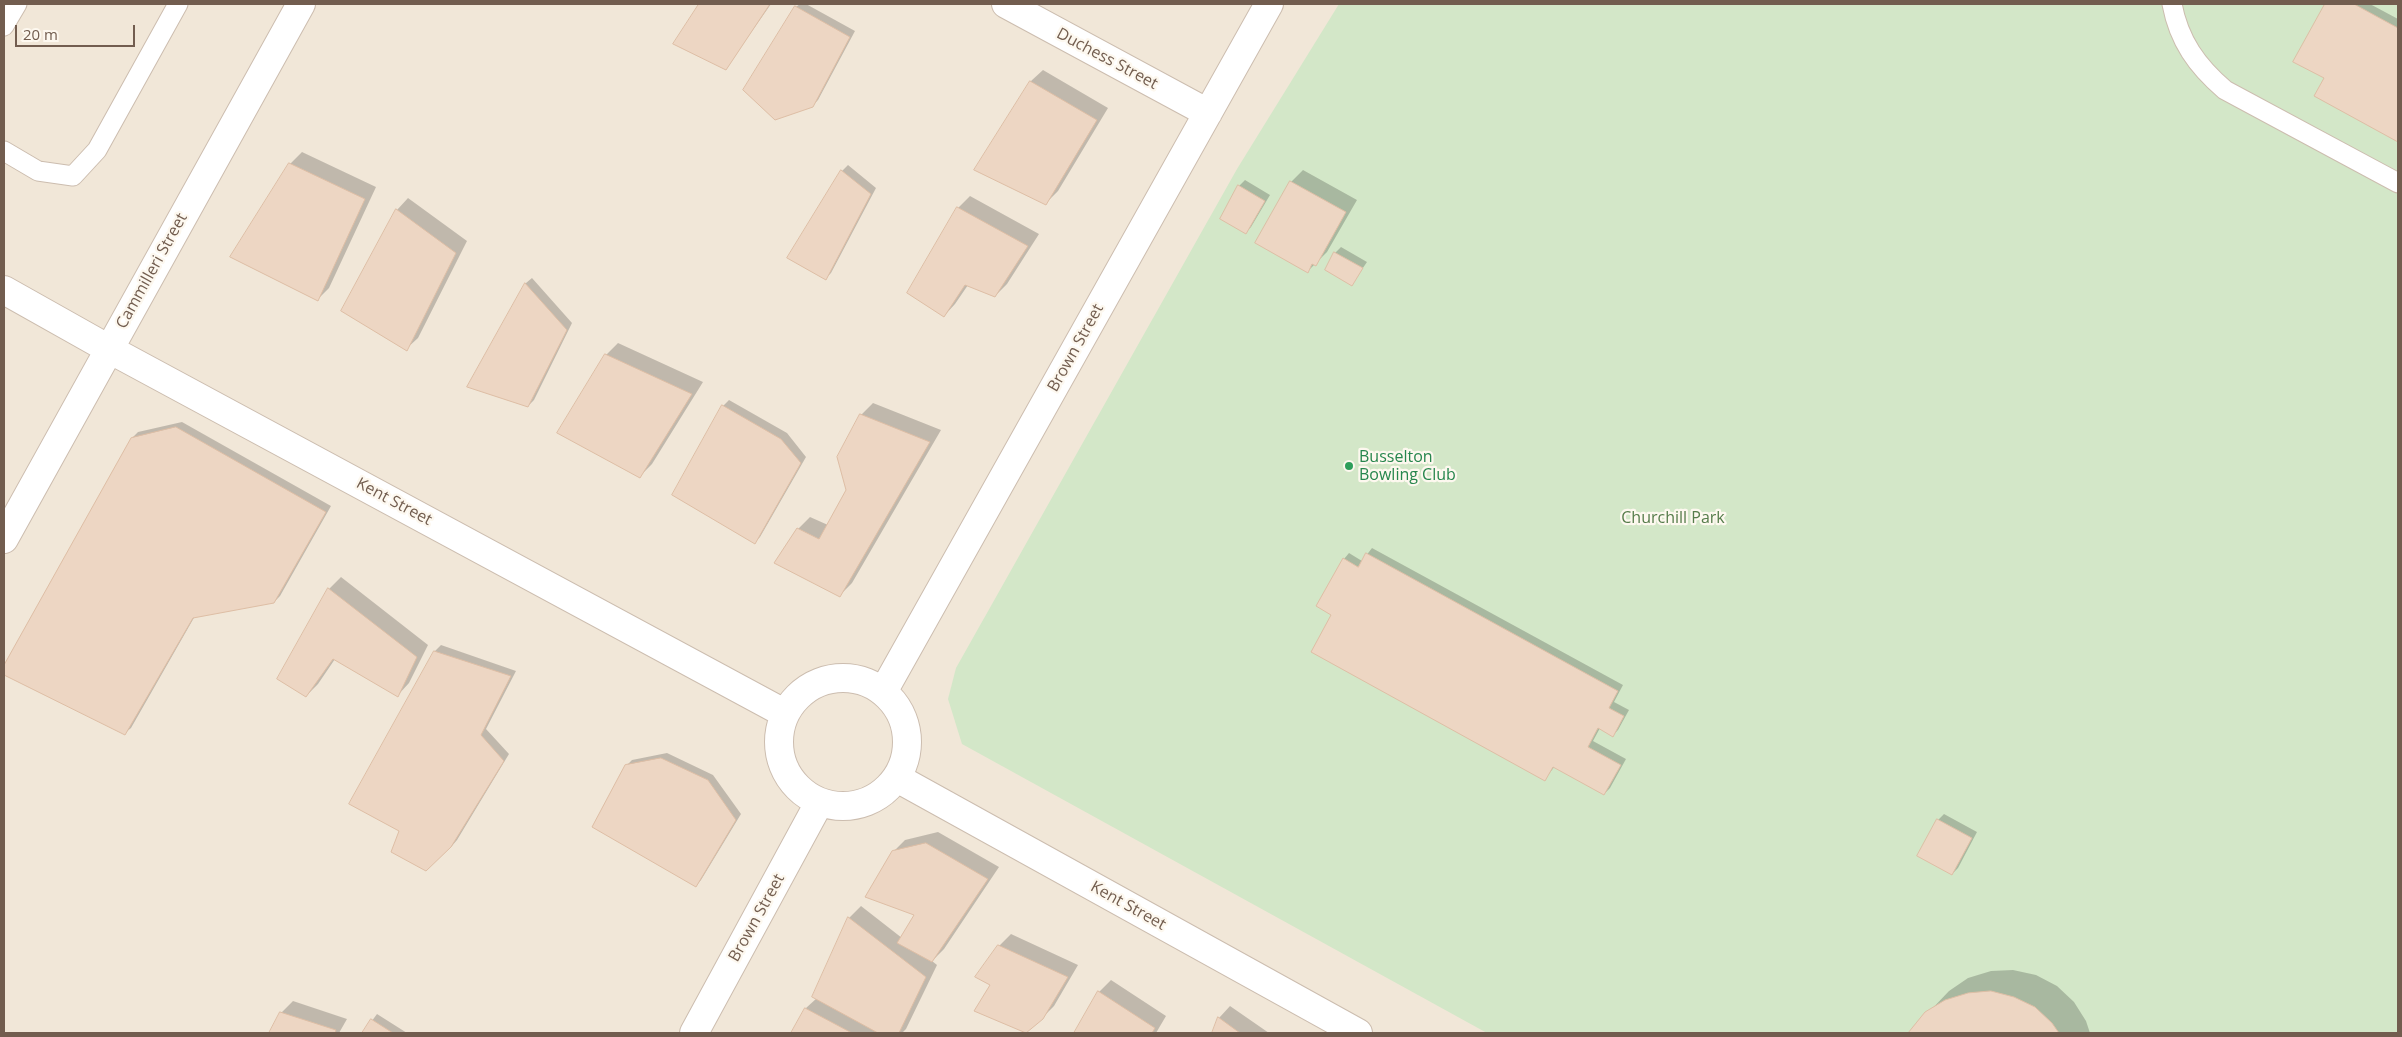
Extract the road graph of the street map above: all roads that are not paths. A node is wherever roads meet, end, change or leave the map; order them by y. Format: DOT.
graph roads {
  1 [pos="16,4"];
  2 [pos="178,4"];
  3 [pos="301,4"];
  4 [pos="1006,4"];
  5 [pos="1269,4"];
  6 [pos="2172,4"];
  7 [pos="4,26"];
  8 [pos="1208,113"];
  9 [pos="4,151"];
  10 [pos="2398,183"];
  11 [pos="4,290"];
  12 [pos="109,349"];
  13 [pos="4,539"];
  14 [pos="883,692"];
  15 [pos="784,713"];
  16 [pos="898,778"];
  17 [pos="819,803"];
  18 [pos="694,1033"];
  19 [pos="1358,1033"];
  1 -- 7 [label="lane"];
  2 -- 9 [label="lane"];
  3 -- 12 [label="street, Cammilleri Street"];
  4 -- 8 [label="street, Duchess Street"];
  5 -- 8 [label="street, Brown Street"];
  6 -- 10 [label="lane"];
  8 -- 14 [label="street, Brown Street"];
  11 -- 12 [label="street, Kent Street"];
  12 -- 13 [label="street, Cammilleri Street"];
  12 -- 15 [label="street, Kent Street"];
  14 -- 15 [label="street"];
  14 -- 16 [label="street"];
  15 -- 17 [label="street"];
  16 -- 17 [label="street"];
  16 -- 19 [label="street, Kent Street"];
  17 -- 18 [label="street, Brown Street"];
}
